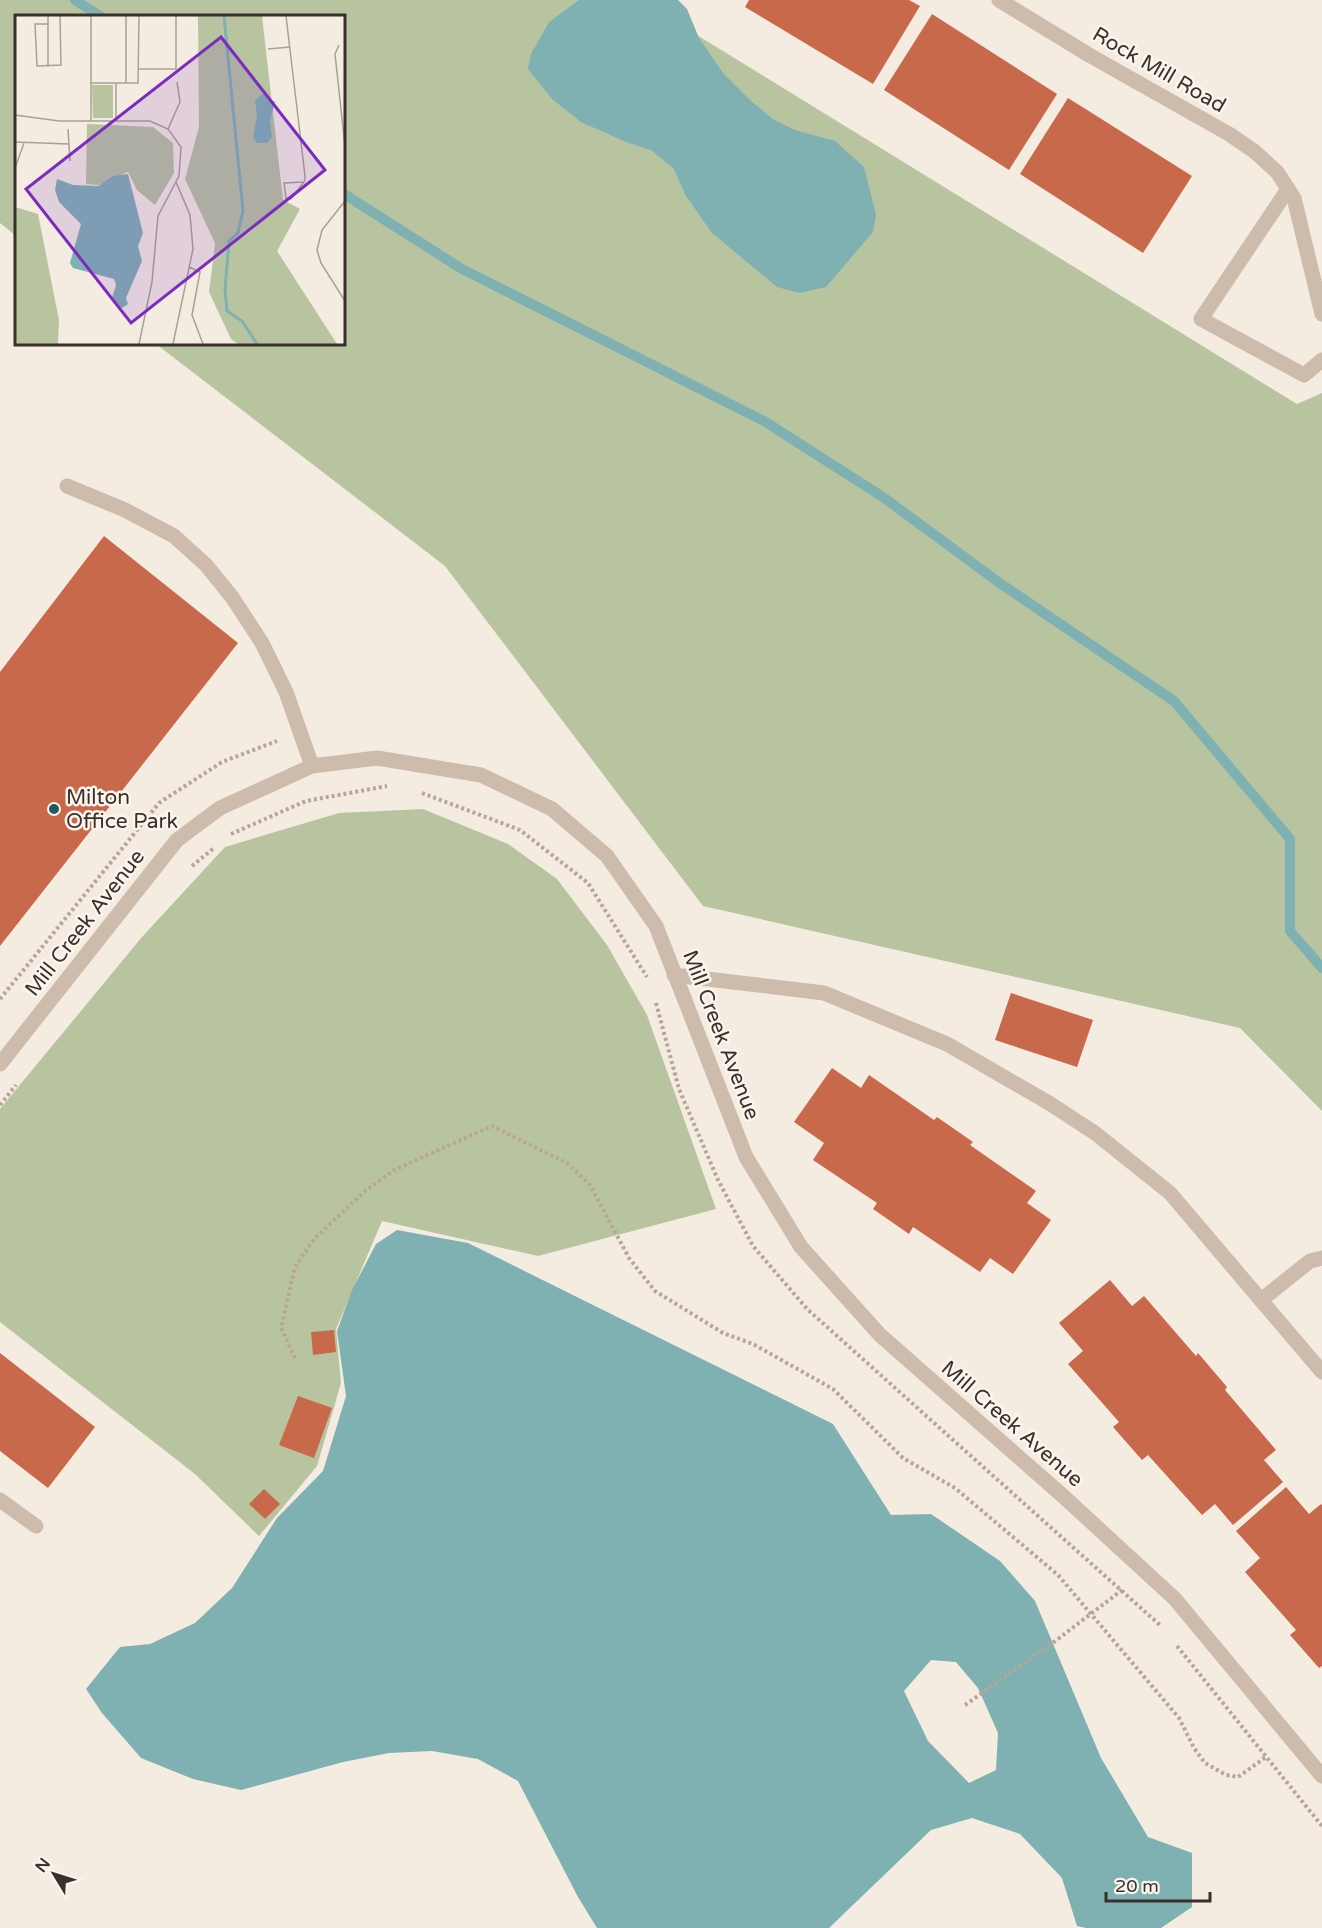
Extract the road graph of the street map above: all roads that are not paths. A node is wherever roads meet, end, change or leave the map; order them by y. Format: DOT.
graph roads {
  1 [pos="999,0"];
  2 [pos="1288,189"];
  3 [pos="1322,314"];
  4 [pos="1322,360"];
  5 [pos="67,486"];
  6 [pos="312,766"];
  7 [pos="674,975"];
  8 [pos="5,1046"];
  9 [pos="0,1064"];
  10 [pos="1322,1258"];
  11 [pos="1261,1300"];
  12 [pos="1322,1372"];
  13 [pos="0,1500"];
  14 [pos="36,1526"];
  15 [pos="1322,1776"];
  1 -- 2 [label="street, Rock Mill Road"];
  2 -- 3 [label="street, Rock Mill Road"];
  2 -- 4 [label="street"];
  5 -- 6 [label="street"];
  6 -- 7 [label="street, Mill Creek Avenue"];
  6 -- 8 [label="street, Mill Creek Avenue"];
  7 -- 11 [label="street"];
  7 -- 15 [label="street, Mill Creek Avenue"];
  8 -- 9 [label="street, Mill Creek Avenue"];
  10 -- 11 [label="street"];
  11 -- 12 [label="street"];
  13 -- 14 [label="street"];
}
